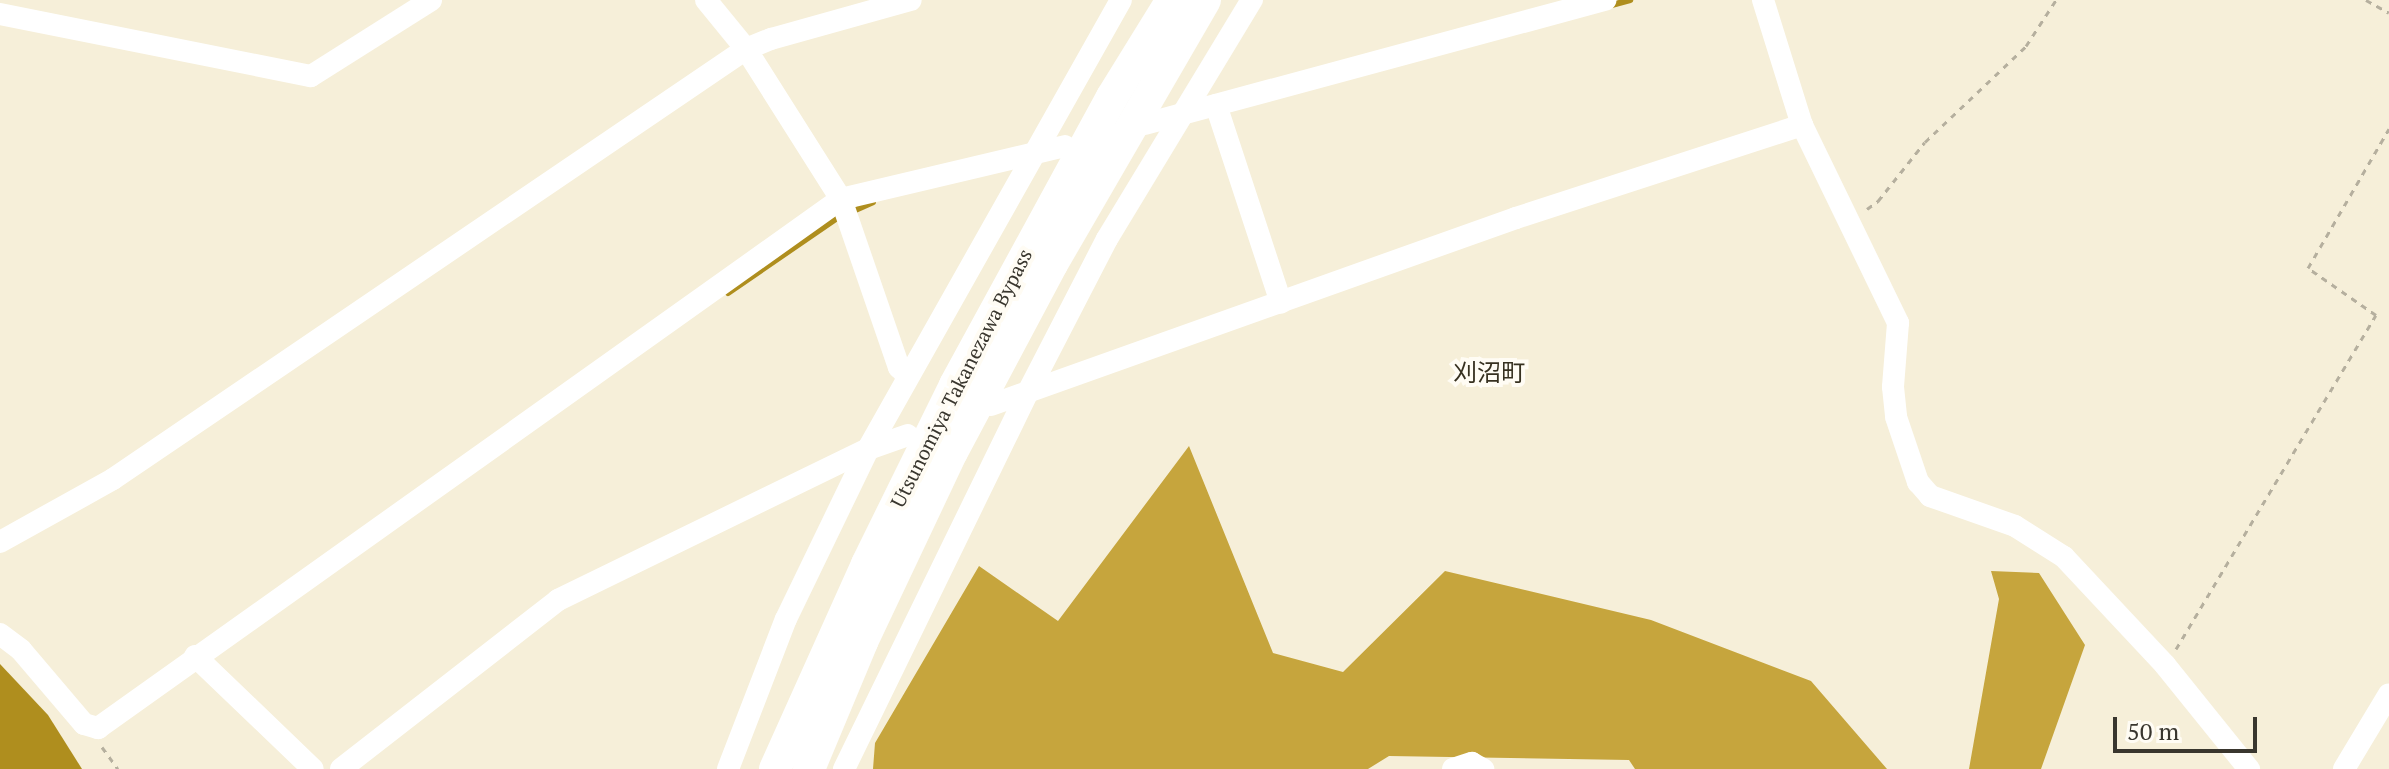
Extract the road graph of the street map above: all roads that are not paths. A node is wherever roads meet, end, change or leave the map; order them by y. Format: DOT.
graph roads {
  1 [pos="431,0"];
  2 [pos="706,0"];
  3 [pos="911,0"];
  4 [pos="1121,0"];
  5 [pos="1172,0"];
  6 [pos="1205,0"];
  7 [pos="1252,0"];
  8 [pos="1606,0"];
  9 [pos="1763,0"];
  10 [pos="0,14"];
  11 [pos="746,49"];
  12 [pos="1216,105"];
  13 [pos="1182,114"];
  14 [pos="1145,124"];
  15 [pos="1802,125"];
  16 [pos="1065,146"];
  17 [pos="1034,155"];
  18 [pos="841,199"];
  19 [pos="1281,303"];
  20 [pos="908,377"];
  21 [pos="1028,392"];
  22 [pos="991,405"];
  23 [pos="908,435"];
  24 [pos="868,449"];
  25 [pos="0,542"];
  26 [pos="0,634"];
  27 [pos="195,656"];
  28 [pos="2389,694"];
  29 [pos="313,769"];
  30 [pos="341,769"];
  31 [pos="728,769"];
  32 [pos="775,769"];
  33 [pos="809,769"];
  34 [pos="844,769"];
  35 [pos="1453,769"];
  36 [pos="1483,769"];
  37 [pos="2249,769"];
  38 [pos="2344,769"];
  1 -- 10 [label="street"];
  2 -- 11 [label="street"];
  3 -- 11 [label="street"];
  4 -- 17 [label="street"];
  5 -- 32 [label="highway, Utsunomiya Takanezawa Bypass"];
  6 -- 33 [label="highway, Utsunomiya Takanezawa Bypass"];
  7 -- 13 [label="street"];
  8 -- 12 [label="street"];
  9 -- 15 [label="street"];
  11 -- 18 [label="street"];
  11 -- 25 [label="street"];
  12 -- 13 [label="street"];
  12 -- 19 [label="street"];
  13 -- 14 [label="street"];
  13 -- 21 [label="street"];
  15 -- 19 [label="street"];
  15 -- 37 [label="street"];
  16 -- 17 [label="street"];
  17 -- 18 [label="street"];
  17 -- 20 [label="street"];
  18 -- 20 [label="street"];
  18 -- 27 [label="street"];
  19 -- 21 [label="street"];
  20 -- 24 [label="street"];
  21 -- 22 [label="street"];
  21 -- 34 [label="street"];
  23 -- 24 [label="street"];
  24 -- 30 [label="street"];
  24 -- 31 [label="street"];
  26 -- 27 [label="street"];
  27 -- 29 [label="street"];
  28 -- 38 [label="street"];
  35 -- 36 [label="street"];
}
